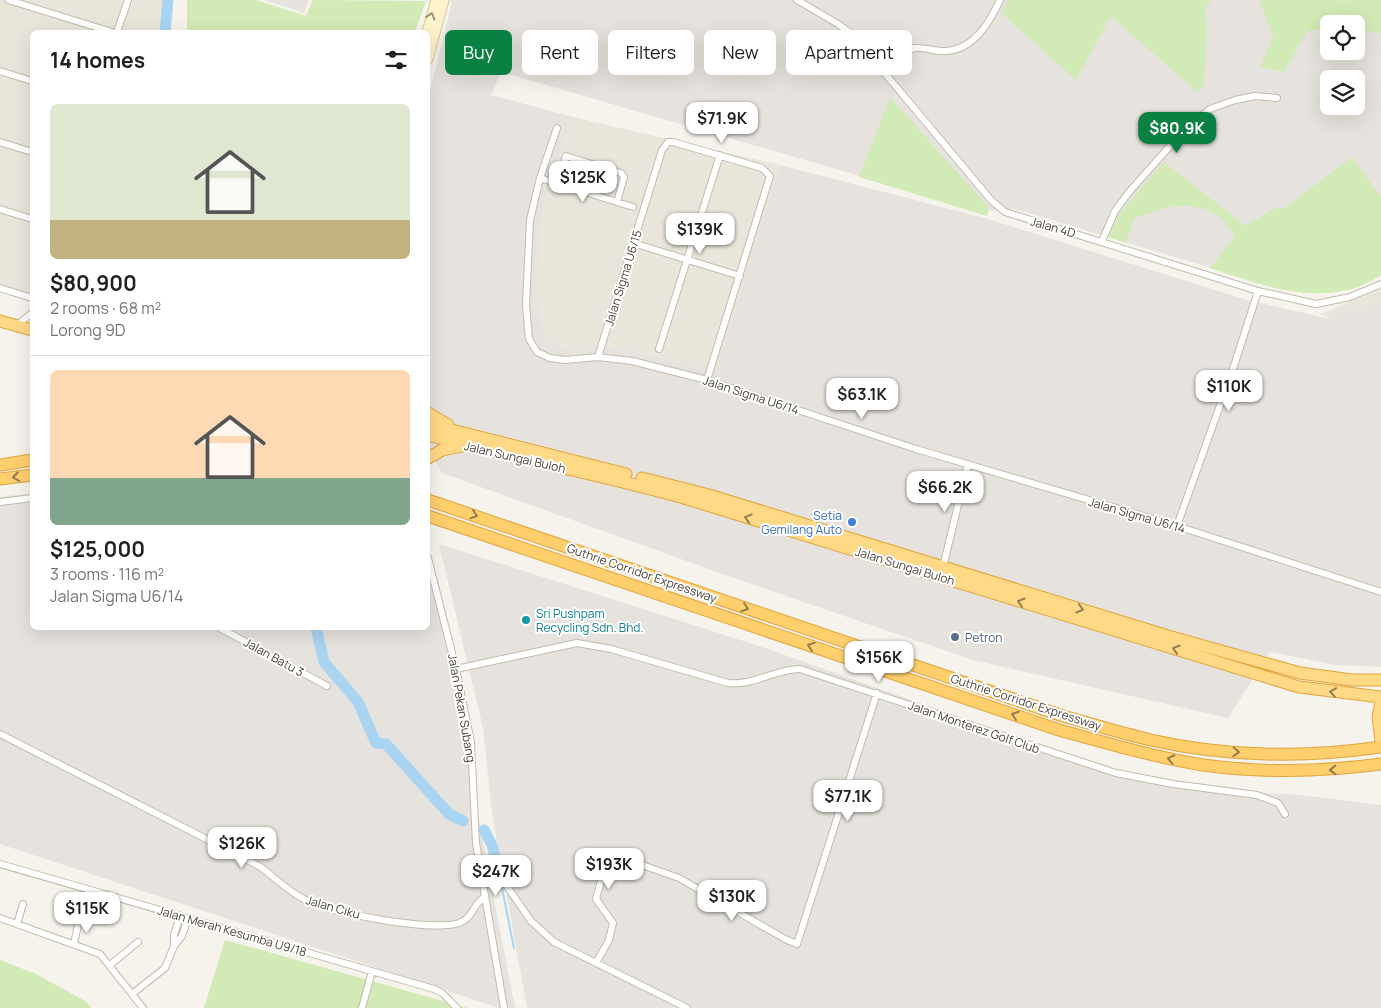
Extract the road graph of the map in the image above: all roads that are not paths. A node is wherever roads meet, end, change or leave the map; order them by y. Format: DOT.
graph roads {
  1 [pos="8,0"];
  2 [pos="128,0"];
  3 [pos="1000,0"];
  4 [pos="802,1"];
  5 [pos="443,2"];
  6 [pos="106,30"];
  7 [pos="118,30"];
  8 [pos="427,30"];
  9 [pos="846,30"];
  10 [pos="912,50"];
  11 [pos="430,51"];
  12 [pos="0,71"];
  13 [pos="886,75"];
  14 [pos="30,80"];
  15 [pos="1277,98"];
  16 [pos="558,128"];
  17 [pos="0,142"];
  18 [pos="30,151"];
  19 [pos="720,155"];
  20 [pos="540,178"];
  21 [pos="557,183"];
  22 [pos="616,202"];
  23 [pos="633,207"];
  24 [pos="0,209"];
  25 [pos="30,218"];
  26 [pos="1102,241"];
  27 [pos="634,243"];
  28 [pos="687,260"];
  29 [pos="740,276"];
  30 [pos="1381,284"];
  31 [pos="0,288"];
  32 [pos="1258,291"];
  33 [pos="30,297"];
  34 [pos="30,316"];
  35 [pos="0,321"];
  36 [pos="16,326"];
  37 [pos="30,330"];
  38 [pos="660,349"];
  39 [pos="598,357"];
  40 [pos="707,380"];
  41 [pos="430,414"];
  42 [pos="430,424"];
  43 [pos="453,430"];
  44 [pos="430,436"];
  45 [pos="466,445"];
  46 [pos="430,457"];
  47 [pos="30,460"];
  48 [pos="968,464"];
  49 [pos="0,465"];
  50 [pos="30,475"];
  51 [pos="0,480"];
  52 [pos="30,498"];
  53 [pos="430,501"];
  54 [pos="0,502"];
  55 [pos="430,517"];
  56 [pos="1177,526"];
  57 [pos="430,566"];
  58 [pos="943,567"];
  59 [pos="1381,592"];
  60 [pos="224,630"];
  61 [pos="456,669"];
  62 [pos="1381,680"];
  63 [pos="327,686"];
  64 [pos="877,694"];
  65 [pos="1381,697"];
  66 [pos="1381,702"];
  67 [pos="0,734"];
  68 [pos="1381,742"];
  69 [pos="1381,747"];
  70 [pos="1381,764"];
  71 [pos="1285,814"];
  72 [pos="0,864"];
  73 [pos="481,875"];
  74 [pos="485,897"];
  75 [pos="23,904"];
  76 [pos="180,916"];
  77 [pos="0,918"];
  78 [pos="188,918"];
  79 [pos="79,920"];
  80 [pos="17,924"];
  81 [pos="138,942"];
  82 [pos="74,944"];
  83 [pos="174,946"];
  84 [pos="596,963"];
  85 [pos="110,965"];
  86 [pos="372,971"];
  87 [pos="132,994"];
  88 [pos="143,1008"];
  89 [pos="362,1008"];
  90 [pos="457,1008"];
  91 [pos="504,1008"];
  92 [pos="687,1008"];
  1 -- 6 [label="street"];
  2 -- 7 [label="street"];
  3 -- 10 [label="street"];
  4 -- 9 [label="street, Jalan 4D"];
  8 -- 5 [label="main road, one-way"];
  5 -- 11 [label="main road"];
  12 -- 14 [label="street"];
  13 -- 26 [label="street, Jalan 4D"];
  15 -- 26 [label="street"];
  16 -- 20 [label="street, Jalan Sigma U6/14"];
  17 -- 18 [label="street"];
  19 -- 27 [label="street, Jalan Sigma U6/15"];
  19 -- 28 [label="street"];
  19 -- 29 [label="street"];
  20 -- 21 [label="street"];
  20 -- 39 [label="street, Jalan Sigma U6/14"];
  21 -- 22 [label="street"];
  21 -- 22 [label="street"];
  22 -- 23 [label="street"];
  24 -- 25 [label="street"];
  26 -- 32 [label="street, Jalan 4D"];
  27 -- 28 [label="street"];
  27 -- 39 [label="street, Jalan Sigma U6/15"];
  28 -- 29 [label="street"];
  28 -- 38 [label="street"];
  29 -- 40 [label="street"];
  30 -- 32 [label="street, Jalan 4D"];
  31 -- 33 [label="street"];
  32 -- 56 [label="street"];
  34 -- 36 [label="street"];
  35 -- 36 [label="highway"];
  36 -- 37 [label="highway"];
  39 -- 40 [label="street, Jalan Sigma U6/14"];
  40 -- 48 [label="street, Jalan Sigma U6/14"];
  41 -- 43 [label="highway"];
  42 -- 43 [label="highway, Jalan Sungai Buloh"];
  43 -- 58 [label="highway, Jalan Sungai Buloh"];
  44 -- 45 [label="highway, Jalan Sungai Buloh"];
  45 -- 46 [label="highway"];
  65 -- 45 [label="highway, Jalan Sungai Buloh, one-way"];
  47 -- 49 [label="highway"];
  48 -- 56 [label="street, Jalan Sigma U6/14"];
  48 -- 58 [label="street"];
  50 -- 51 [label="highway, one-way"];
  52 -- 54 [label="street"];
  53 -- 69 [label="highway, Guthrie Corridor Expressway, one-way"];
  70 -- 55 [label="highway, Guthrie Corridor Expressway, one-way"];
  56 -- 59 [label="street, Jalan Sigma U6/14"];
  57 -- 61 [label="street, Jalan Pekan Subang"];
  58 -- 62 [label="highway, Jalan Sungai Buloh, one-way"];
  60 -- 63 [label="street, Jalan Batu 3"];
  61 -- 64 [label="street, Jalan Monterez Golf Club"];
  61 -- 73 [label="street, Jalan Pekan Subang"];
  64 -- 71 [label="street, Jalan Monterez Golf Club"];
  64 -- 84 [label="street"];
  66 -- 68 [label="highway"];
  67 -- 74 [label="street, Jalan Ciku"];
  72 -- 76 [label="street, Jalan Merah Kesumba U9/18"];
  73 -- 74 [label="street, Jalan Pekan Subang"];
  73 -- 84 [label="street"];
  74 -- 91 [label="street, Jalan Pekan Subang"];
  75 -- 80 [label="street"];
  76 -- 78 [label="street, Jalan Merah Kesumba U9/18"];
  76 -- 83 [label="street"];
  77 -- 80 [label="street"];
  78 -- 83 [label="street"];
  78 -- 86 [label="street, Jalan Merah Kesumba U9/18"];
  79 -- 82 [label="street"];
  80 -- 82 [label="street"];
  81 -- 85 [label="street"];
  82 -- 85 [label="street"];
  83 -- 87 [label="street"];
  84 -- 92 [label="street"];
  85 -- 87 [label="street"];
  86 -- 89 [label="street"];
  86 -- 90 [label="street, Jalan Merah Kesumba U9/18"];
  87 -- 88 [label="street"];
}
